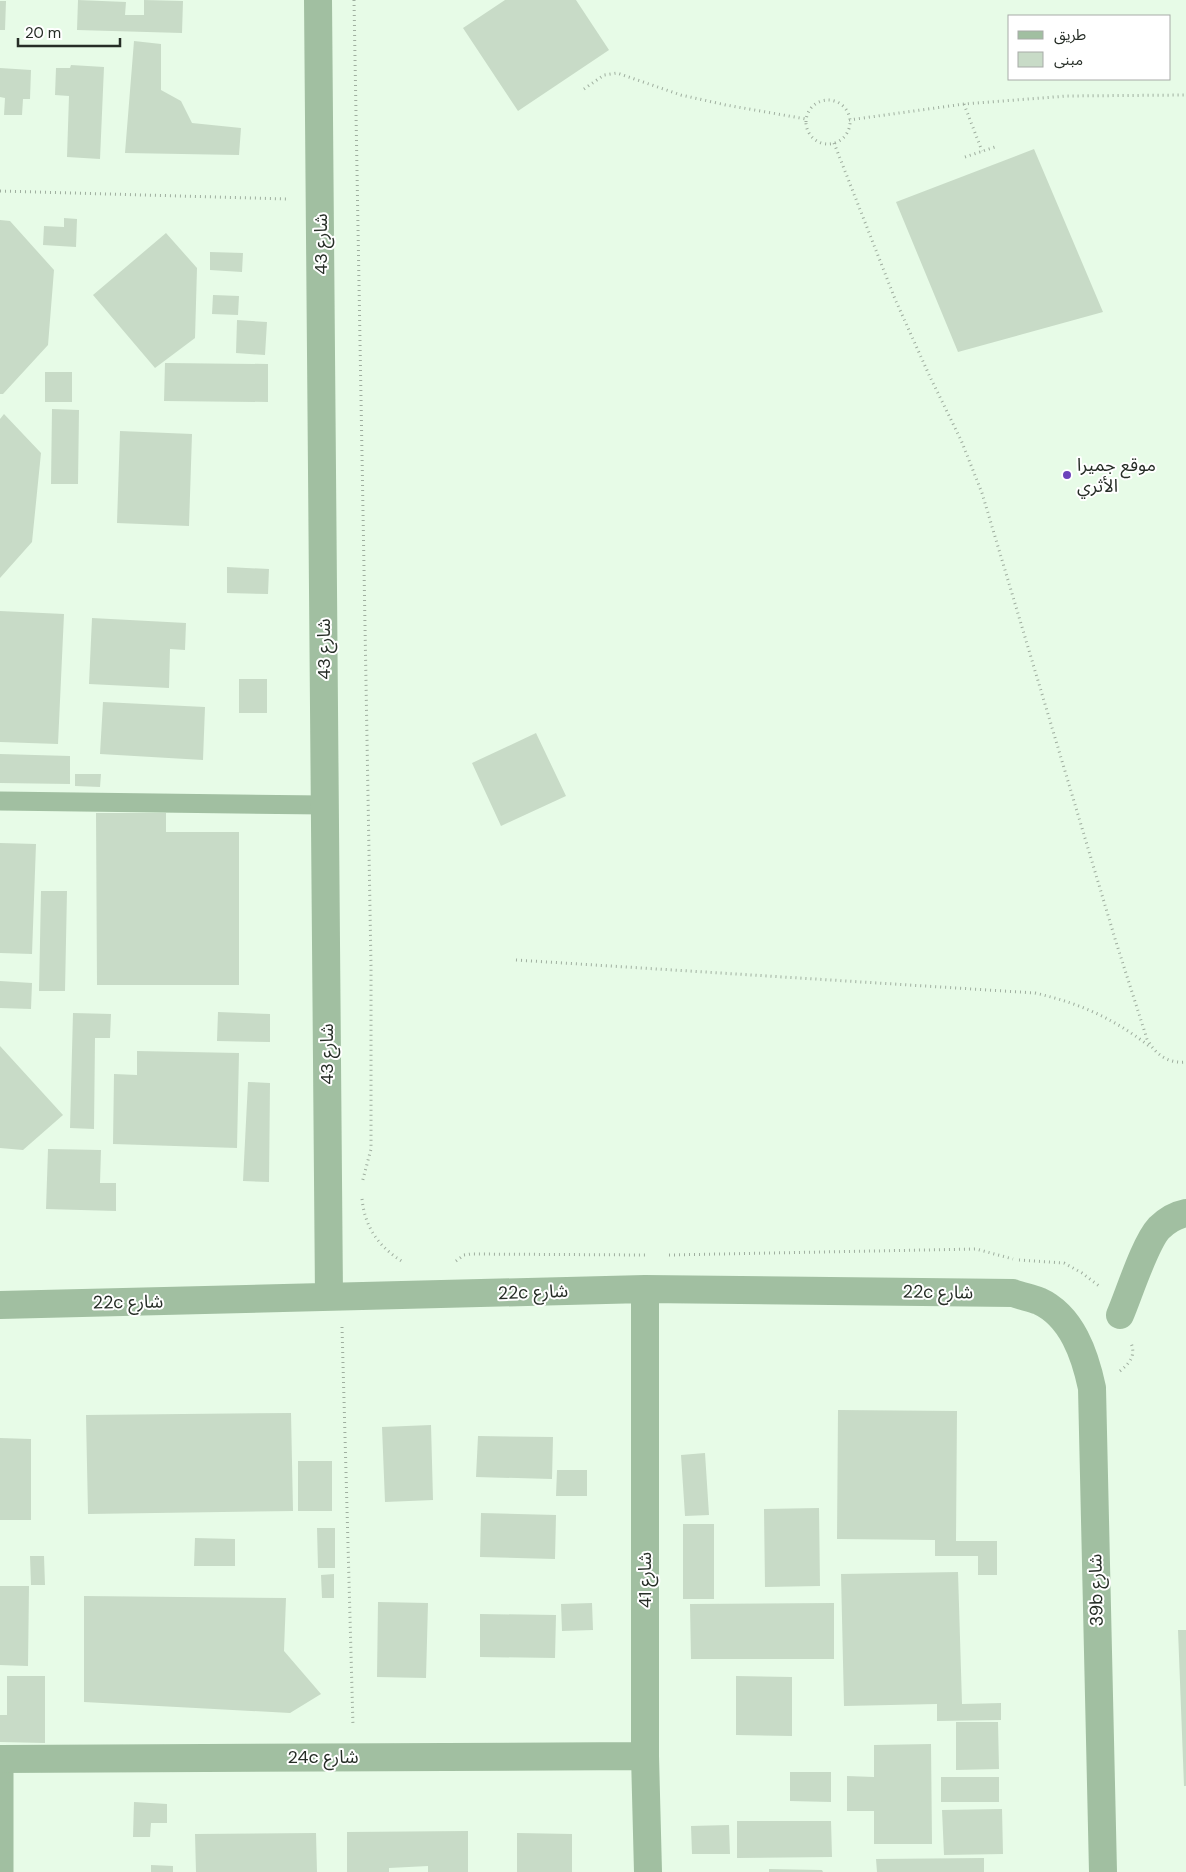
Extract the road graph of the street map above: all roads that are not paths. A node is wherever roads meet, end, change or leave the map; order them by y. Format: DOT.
graph roads {
  1 [pos="318,0"];
  2 [pos="0,801"];
  3 [pos="325,805"];
  4 [pos="1186,1212"];
  5 [pos="645,1289"];
  6 [pos="335,1297"];
  7 [pos="0,1305"];
  8 [pos="1120,1315"];
  9 [pos="1060,1316"];
  10 [pos="646,1756"];
  11 [pos="2,1759"];
  12 [pos="4,1872"];
  13 [pos="648,1872"];
  14 [pos="1103,1872"];
  1 -- 3 [label="street, شارع 43"];
  2 -- 3 [label="lane"];
  3 -- 6 [label="street, شارع 43"];
  4 -- 8 [label="street"];
  5 -- 6 [label="street, 22c شارع"];
  5 -- 9 [label="street, 22c شارع"];
  5 -- 10 [label="street, شارع 41"];
  6 -- 7 [label="street, 22c شارع"];
  9 -- 14 [label="street, 39b شارع"];
  10 -- 11 [label="street, 24c شارع"];
  10 -- 13 [label="street, شارع 41"];
  11 -- 12 [label="lane"];
}
